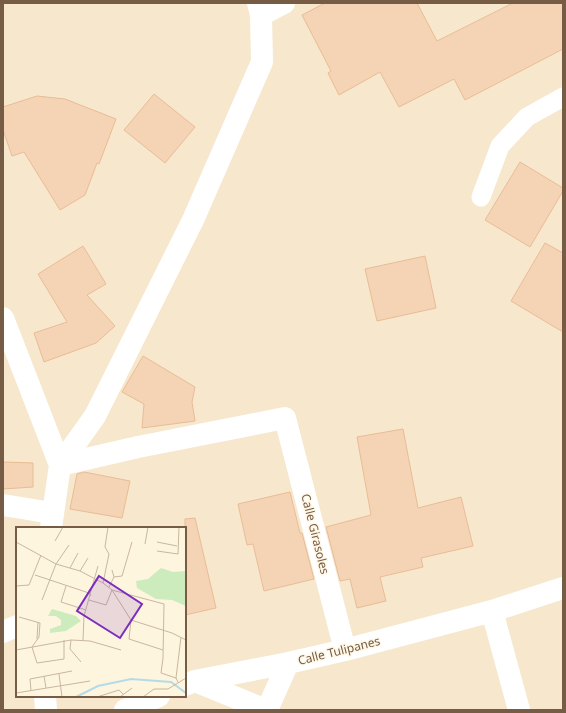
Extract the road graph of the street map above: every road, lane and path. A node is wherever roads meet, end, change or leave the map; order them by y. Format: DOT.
graph roads {
  1 [pos="284,3"];
  2 [pos="260,9"];
  3 [pos="563,97"];
  4 [pos="481,197"];
  5 [pos="3,318"];
  6 [pos="60,465"];
  7 [pos="3,505"];
  8 [pos="51,520"];
  9 [pos="563,588"];
  10 [pos="492,611"];
  11 [pos="16,626"];
  12 [pos="3,632"];
  13 [pos="345,650"];
  14 [pos="288,663"];
  15 [pos="190,683"];
  16 [pos="45,697"];
  17 [pos="157,697"];
  18 [pos="46,710"];
  19 [pos="125,710"];
  20 [pos="266,710"];
  21 [pos="519,710"];
  1 -- 2 [label="street"];
  2 -- 6 [label="street"];
  3 -- 4 [label="lane"];
  5 -- 6 [label="street"];
  6 -- 8 [label="street"];
  6 -- 13 [label="street, Calle Girasoles"];
  7 -- 8 [label="street"];
  9 -- 10 [label="street, Calle Tulipanes"];
  10 -- 13 [label="street, Calle Tulipanes"];
  10 -- 21 [label="street"];
  11 -- 12 [label="street"];
  13 -- 14 [label="street, Calle Tulipanes"];
  14 -- 15 [label="street, Calle Tulipanes"];
  14 -- 20 [label="street"];
  15 -- 20 [label="street"];
  16 -- 18 [label="street"];
  17 -- 19 [label="street"];
}
